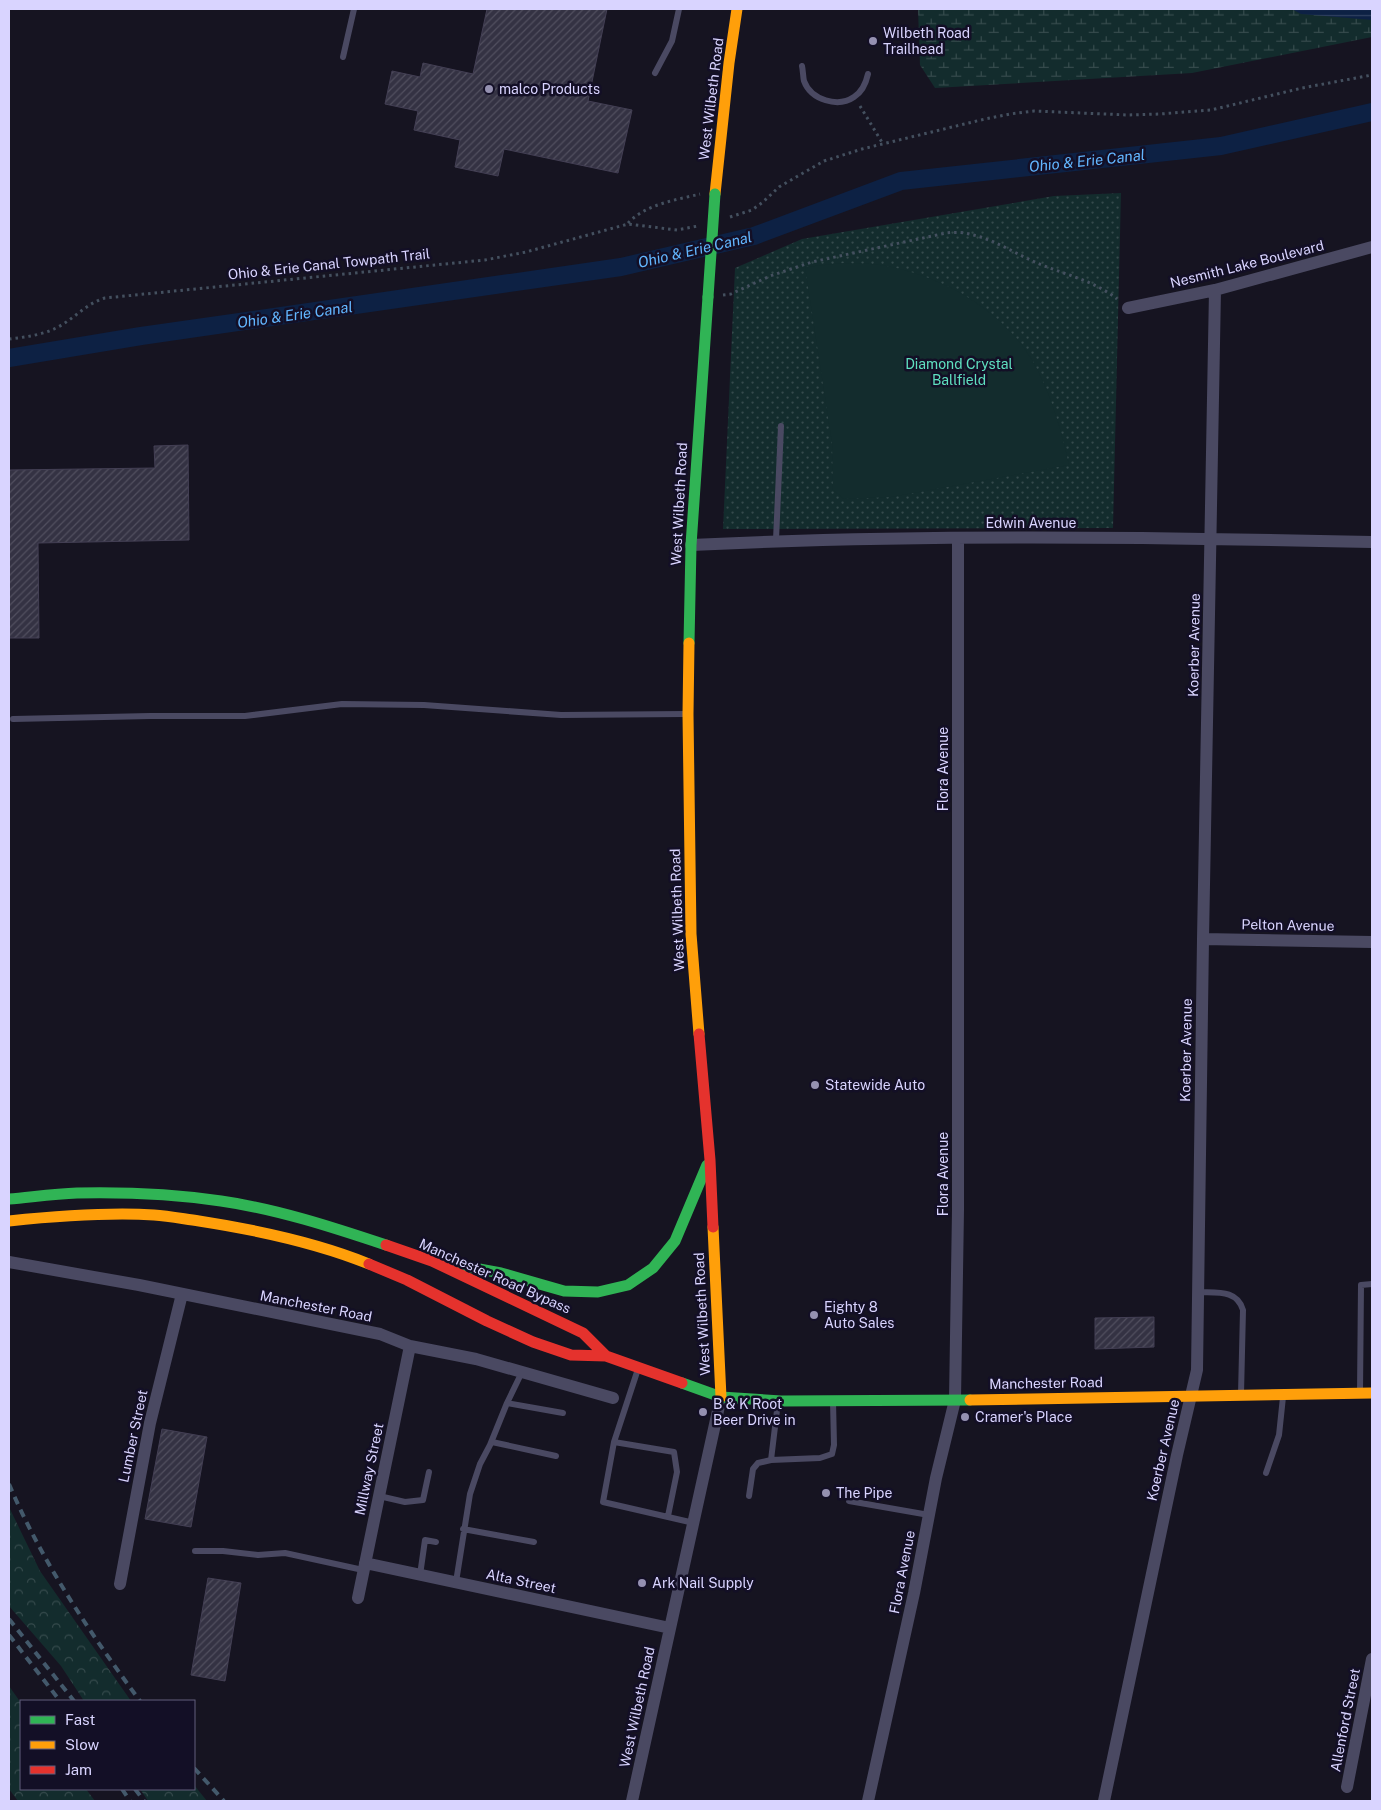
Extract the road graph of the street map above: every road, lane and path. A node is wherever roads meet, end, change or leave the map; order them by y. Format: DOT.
graph roads {
  1 [pos="354,9"];
  2 [pos="679,9"];
  3 [pos="737,9"];
  4 [pos="344,57"];
  5 [pos="802,66"];
  6 [pos="655,73"];
  7 [pos="868,74"];
  8 [pos="1372,75"];
  9 [pos="854,97"];
  10 [pos="883,144"];
  11 [pos="789,180"];
  12 [pos="715,192"];
  13 [pos="628,224"];
  14 [pos="657,228"];
  15 [pos="1372,247"];
  16 [pos="1215,290"];
  17 [pos="708,297"];
  18 [pos="1128,308"];
  19 [pos="9,339"];
  20 [pos="782,426"];
  21 [pos="958,538"];
  22 [pos="1211,538"];
  23 [pos="776,540"];
  24 [pos="1372,542"];
  25 [pos="691,545"];
  26 [pos="688,714"];
  27 [pos="13,719"];
  28 [pos="1203,939"];
  29 [pos="1372,942"];
  30 [pos="710,1160"];
  31 [pos="9,1199"];
  32 [pos="9,1222"];
  33 [pos="432,1261"];
  34 [pos="9,1262"];
  35 [pos="1372,1284"];
  36 [pos="1198,1292"];
  37 [pos="182,1294"];
  38 [pos="410,1346"];
  39 [pos="606,1356"];
  40 [pos="638,1368"];
  41 [pos="522,1372"];
  42 [pos="1360,1393"];
  43 [pos="1372,1393"];
  44 [pos="1283,1394"];
  45 [pos="1240,1395"];
  46 [pos="1191,1396"];
  47 [pos="721,1397"];
  48 [pos="613,1398"];
  49 [pos="955,1400"];
  50 [pos="778,1401"];
  51 [pos="833,1401"];
  52 [pos="507,1403"];
  53 [pos="563,1413"];
  54 [pos="492,1442"];
  55 [pos="614,1442"];
  56 [pos="556,1456"];
  57 [pos="771,1460"];
  58 [pos="429,1472"];
  59 [pos="1266,1473"];
  60 [pos="379,1496"];
  61 [pos="749,1496"];
  62 [pos="848,1501"];
  63 [pos="929,1515"];
  64 [pos="668,1516"];
  65 [pos="694,1522"];
  66 [pos="463,1529"];
  67 [pos="436,1542"];
  68 [pos="534,1542"];
  69 [pos="195,1552"];
  70 [pos="364,1566"];
  71 [pos="420,1575"];
  72 [pos="456,1582"];
  73 [pos="120,1584"];
  74 [pos="358,1598"];
  75 [pos="670,1628"];
  76 [pos="1372,1659"];
  77 [pos="1347,1787"];
  78 [pos="632,1801"];
  79 [pos="868,1801"];
  80 [pos="1104,1801"];
  1 -- 4 [label="lane"];
  2 -- 6 [label="lane"];
  3 -- 12 [label="main road, West Wilbeth Road"];
  5 -- 9 [label="lane"];
  7 -- 9 [label="lane"];
  8 -- 10 [label="path"];
  9 -- 10 [label="path"];
  10 -- 11 [label="path"];
  12 -- 13 [label="path"];
  12 -- 17 [label="main road, West Wilbeth Road, bridge"];
  13 -- 14 [label="path, Ohio & Erie Canal Towpath Trail"];
  13 -- 19 [label="path, Ohio & Erie Canal Towpath Trail"];
  15 -- 16 [label="street, Nesmith Lake Boulevard"];
  16 -- 18 [label="street, Nesmith Lake Boulevard"];
  16 -- 22 [label="street, Koerber Avenue"];
  17 -- 18 [label="path"];
  17 -- 25 [label="main road, West Wilbeth Road"];
  20 -- 23 [label="lane"];
  21 -- 22 [label="street, Edwin Avenue"];
  21 -- 23 [label="street, Edwin Avenue"];
  21 -- 49 [label="street, Flora Avenue"];
  22 -- 24 [label="street, Edwin Avenue"];
  22 -- 28 [label="street, Koerber Avenue"];
  23 -- 25 [label="street, Edwin Avenue"];
  25 -- 26 [label="main road, West Wilbeth Road"];
  26 -- 27 [label="lane"];
  26 -- 30 [label="main road, West Wilbeth Road"];
  28 -- 29 [label="street, Pelton Avenue"];
  28 -- 36 [label="street, Koerber Avenue"];
  30 -- 33 [label="main road"];
  30 -- 47 [label="main road, West Wilbeth Road"];
  31 -- 33 [label="main road, Manchester Road Bypass"];
  32 -- 39 [label="main road, Manchester Road Bypass"];
  33 -- 39 [label="main road, Manchester Road Bypass"];
  34 -- 37 [label="street, Manchester Road"];
  35 -- 42 [label="lane"];
  36 -- 45 [label="lane"];
  36 -- 46 [label="street, Koerber Avenue"];
  37 -- 38 [label="street, Manchester Road"];
  37 -- 73 [label="street, Lumber Street"];
  38 -- 41 [label="street, Manchester Road"];
  38 -- 60 [label="street, Millway Street"];
  39 -- 40 [label="main road, Manchester Road Bypass"];
  40 -- 47 [label="main road, Manchester Road Bypass"];
  40 -- 55 [label="lane"];
  41 -- 48 [label="street, Manchester Road"];
  41 -- 52 [label="lane"];
  42 -- 43 [label="main road, Manchester Road"];
  42 -- 44 [label="main road, Manchester Road"];
  44 -- 45 [label="main road, Manchester Road"];
  44 -- 59 [label="lane"];
  45 -- 46 [label="main road, Manchester Road"];
  46 -- 49 [label="main road, Manchester Road"];
  46 -- 80 [label="street, Koerber Avenue"];
  47 -- 50 [label="main road, Manchester Road"];
  47 -- 65 [label="street, West Wilbeth Road"];
  49 -- 51 [label="main road, Manchester Road"];
  49 -- 63 [label="street, Flora Avenue"];
  50 -- 51 [label="main road, Manchester Road"];
  50 -- 57 [label="lane"];
  51 -- 57 [label="lane"];
  52 -- 53 [label="lane"];
  52 -- 54 [label="lane"];
  54 -- 56 [label="lane"];
  54 -- 66 [label="lane"];
  55 -- 64 [label="lane"];
  55 -- 64 [label="lane"];
  57 -- 61 [label="lane"];
  58 -- 60 [label="lane"];
  60 -- 70 [label="street, Millway Street"];
  62 -- 63 [label="lane"];
  63 -- 79 [label="street, Flora Avenue"];
  64 -- 65 [label="lane"];
  65 -- 75 [label="street, West Wilbeth Road"];
  66 -- 68 [label="lane"];
  66 -- 72 [label="lane"];
  67 -- 71 [label="lane"];
  69 -- 70 [label="lane"];
  70 -- 71 [label="street, Alta Street"];
  70 -- 74 [label="street, Millway Street"];
  71 -- 72 [label="street, Alta Street"];
  72 -- 75 [label="street, Alta Street"];
  75 -- 78 [label="street, West Wilbeth Road"];
  76 -- 77 [label="street, Allenford Street"];
}
